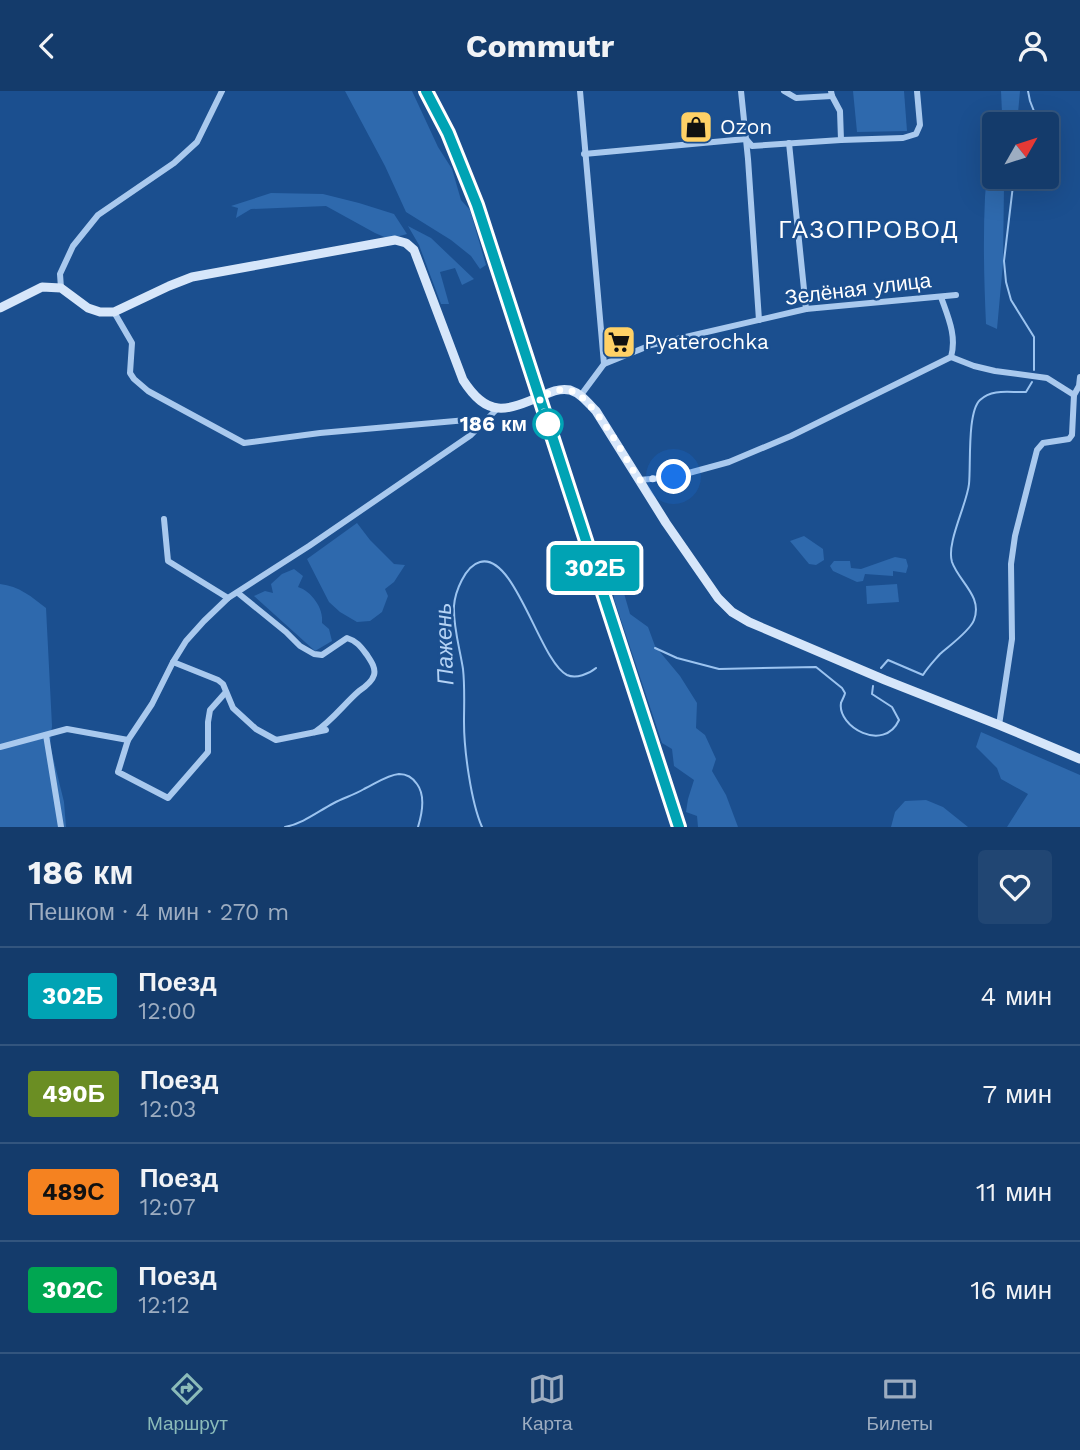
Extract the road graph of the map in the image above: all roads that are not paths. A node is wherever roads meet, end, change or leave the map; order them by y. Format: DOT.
graph roads {
  1 [pos="222,91"];
  2 [pos="580,91"];
  3 [pos="741,91"];
  4 [pos="784,91"];
  5 [pos="917,91"];
  6 [pos="831,93"];
  7 [pos="746,139"];
  8 [pos="841,140"];
  9 [pos="789,143"];
  10 [pos="584,154"];
  11 [pos="61,288"];
  12 [pos="956,295"];
  13 [pos="941,297"];
  14 [pos="0,308"];
  15 [pos="806,309"];
  16 [pos="114,311"];
  17 [pos="760,320"];
  18 [pos="951,357"];
  19 [pos="604,364"];
  20 [pos="1080,376"];
  21 [pos="581,395"];
  22 [pos="1074,395"];
  23 [pos="1077,405"];
  24 [pos="497,409"];
  25 [pos="483,422"];
  26 [pos="639,480"];
  27 [pos="164,520"];
  28 [pos="238,593"];
  29 [pos="228,598"];
  30 [pos="173,662"];
  31 [pos="226,692"];
  32 [pos="999,725"];
  33 [pos="326,730"];
  34 [pos="316,733"];
  35 [pos="46,735"];
  36 [pos="128,740"];
  37 [pos="0,747"];
  38 [pos="1080,759"];
  39 [pos="61,827"];
  1 -- 11 [label="street"];
  2 -- 10 [label="street"];
  3 -- 7 [label="street"];
  4 -- 6 [label="street"];
  5 -- 8 [label="street"];
  6 -- 8 [label="street"];
  7 -- 9 [label="street"];
  7 -- 10 [label="street"];
  7 -- 17 [label="street"];
  8 -- 9 [label="street"];
  9 -- 15 [label="street"];
  10 -- 19 [label="street"];
  11 -- 14 [label="street"];
  11 -- 16 [label="street"];
  12 -- 13 [label="street, Зелёная улица"];
  13 -- 15 [label="street, Зелёная улица"];
  13 -- 18 [label="street"];
  15 -- 17 [label="street, Зелёная улица"];
  16 -- 24 [label="street"];
  16 -- 25 [label="street"];
  17 -- 19 [label="street, Зелёная улица"];
  18 -- 22 [label="street"];
  18 -- 26 [label="street"];
  19 -- 21 [label="street"];
  20 -- 22 [label="street"];
  21 -- 24 [label="street"];
  21 -- 26 [label="street"];
  22 -- 23 [label="street"];
  23 -- 32 [label="street"];
  24 -- 25 [label="street"];
  25 -- 28 [label="street"];
  26 -- 32 [label="street"];
  27 -- 29 [label="street"];
  28 -- 29 [label="street"];
  28 -- 34 [label="street"];
  29 -- 30 [label="street"];
  30 -- 31 [label="street"];
  30 -- 36 [label="street"];
  31 -- 34 [label="street"];
  31 -- 36 [label="street"];
  32 -- 38 [label="street"];
  33 -- 34 [label="street"];
  35 -- 36 [label="street"];
  35 -- 37 [label="street"];
  35 -- 39 [label="street"];
}
